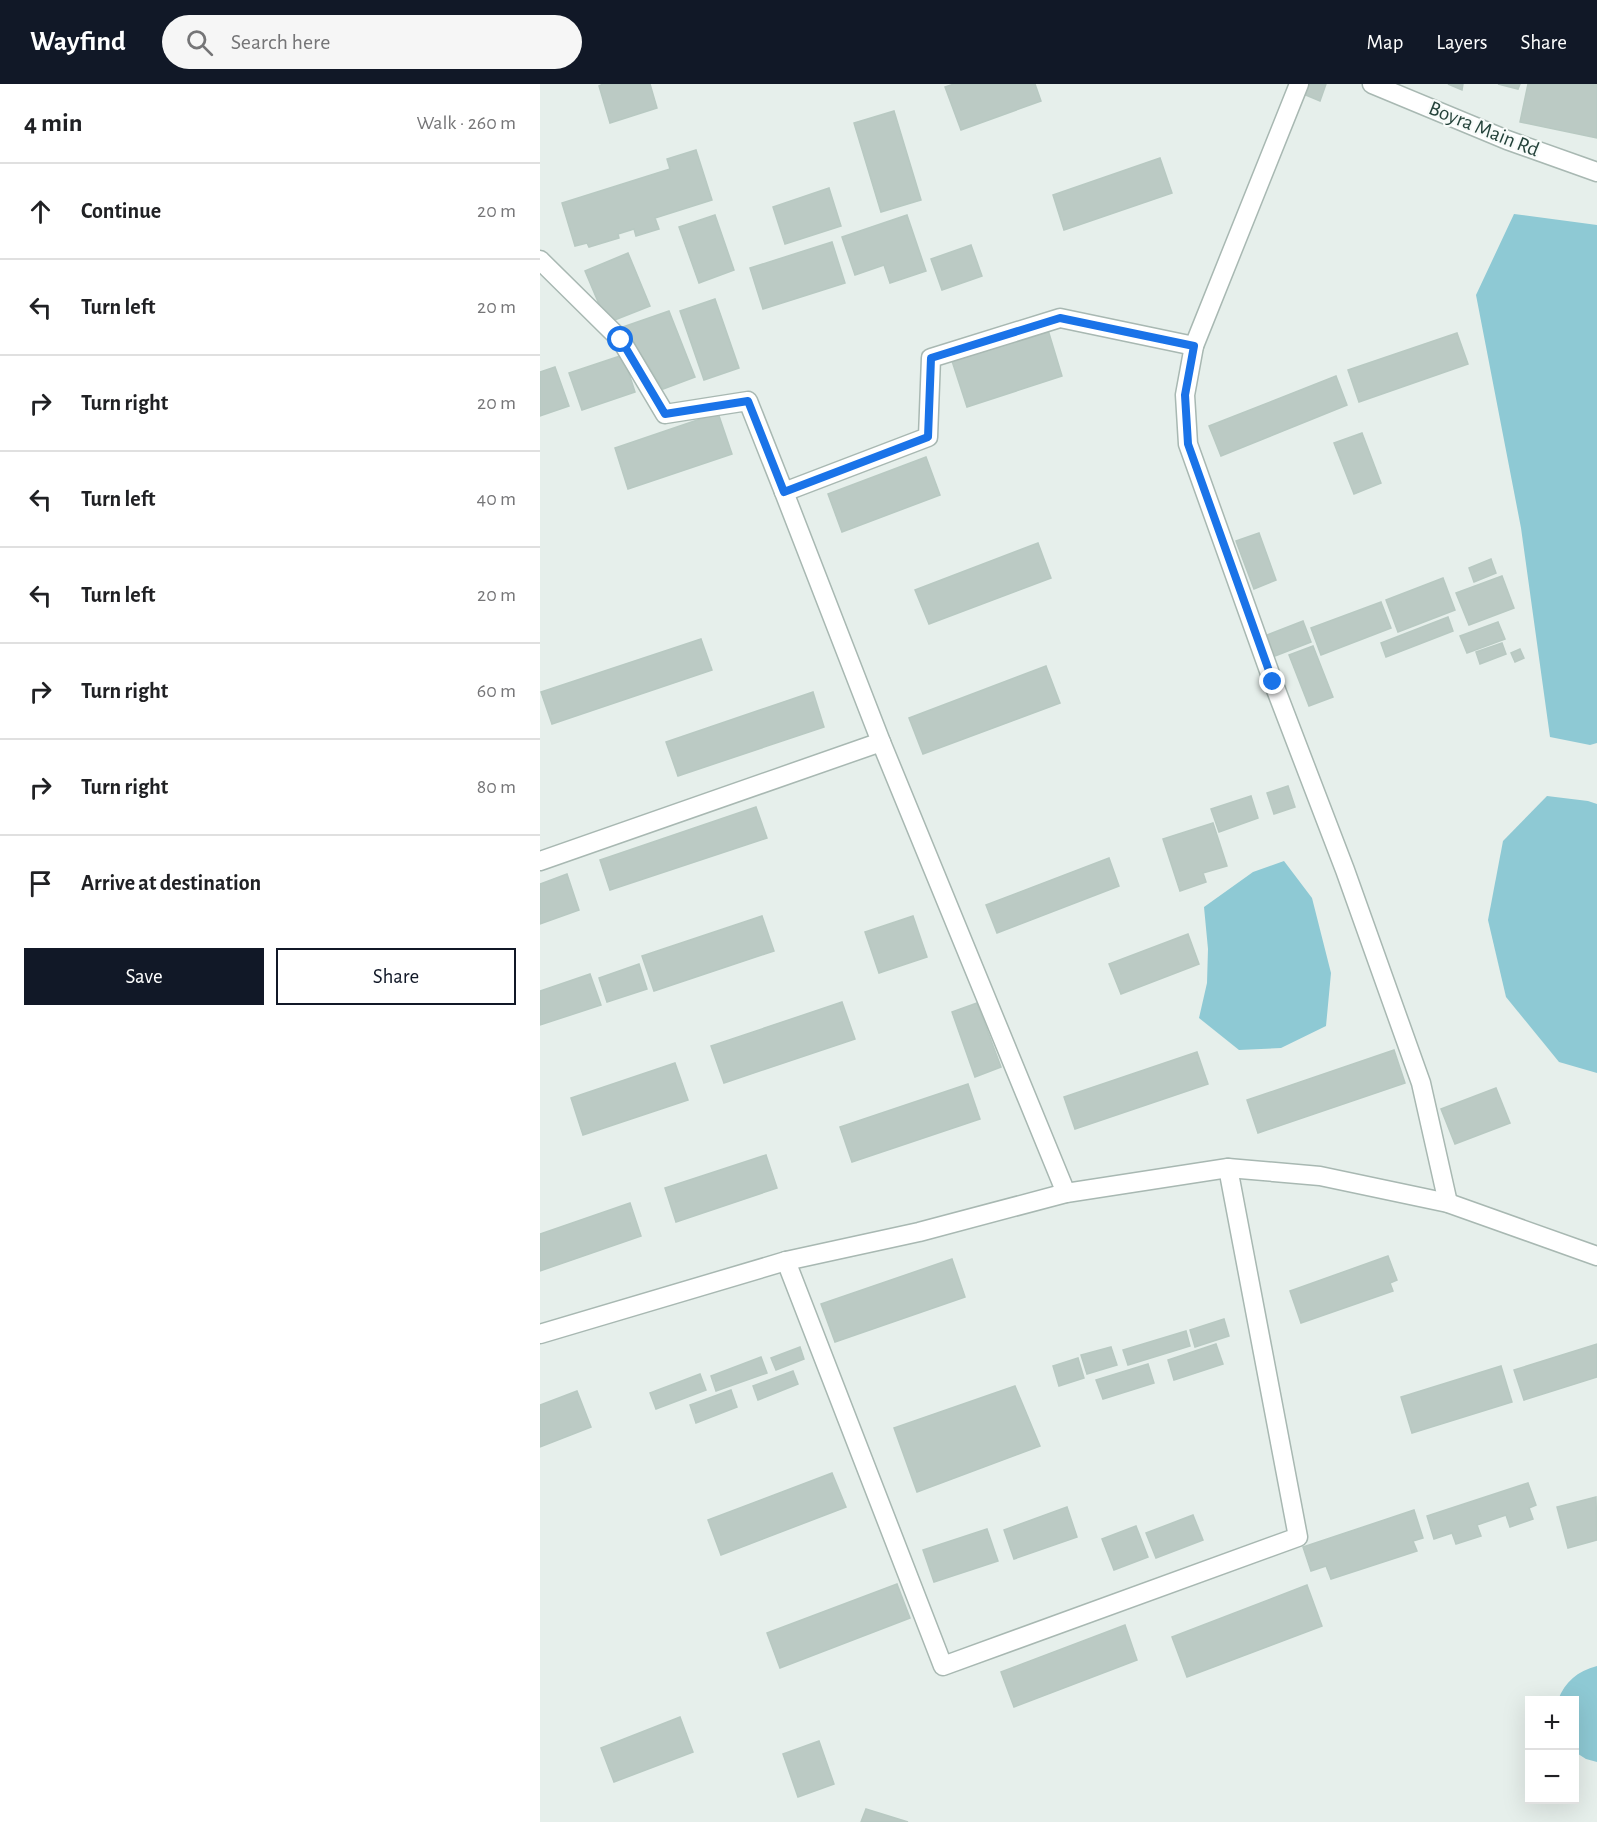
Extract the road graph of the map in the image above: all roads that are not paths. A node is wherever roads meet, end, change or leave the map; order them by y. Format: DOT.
graph roads {
  1 [pos="1299,84"];
  2 [pos="1372,84"];
  3 [pos="1597,172"];
  4 [pos="540,260"];
  5 [pos="1194,346"];
  6 [pos="784,492"];
  7 [pos="881,742"];
  8 [pos="540,861"];
  9 [pos="1228,1168"];
  10 [pos="1066,1193"];
  11 [pos="1449,1203"];
  12 [pos="1597,1256"];
  13 [pos="786,1261"];
  14 [pos="540,1335"];
  1 -- 5 [label="street"];
  2 -- 3 [label="street, Boyra Main Rd"];
  4 -- 6 [label="street"];
  5 -- 6 [label="street"];
  5 -- 11 [label="street"];
  6 -- 7 [label="street"];
  7 -- 8 [label="street"];
  7 -- 10 [label="street"];
  9 -- 10 [label="street"];
  9 -- 11 [label="street"];
  9 -- 13 [label="street"];
  10 -- 13 [label="street"];
  11 -- 12 [label="street"];
  13 -- 14 [label="street"];
}
